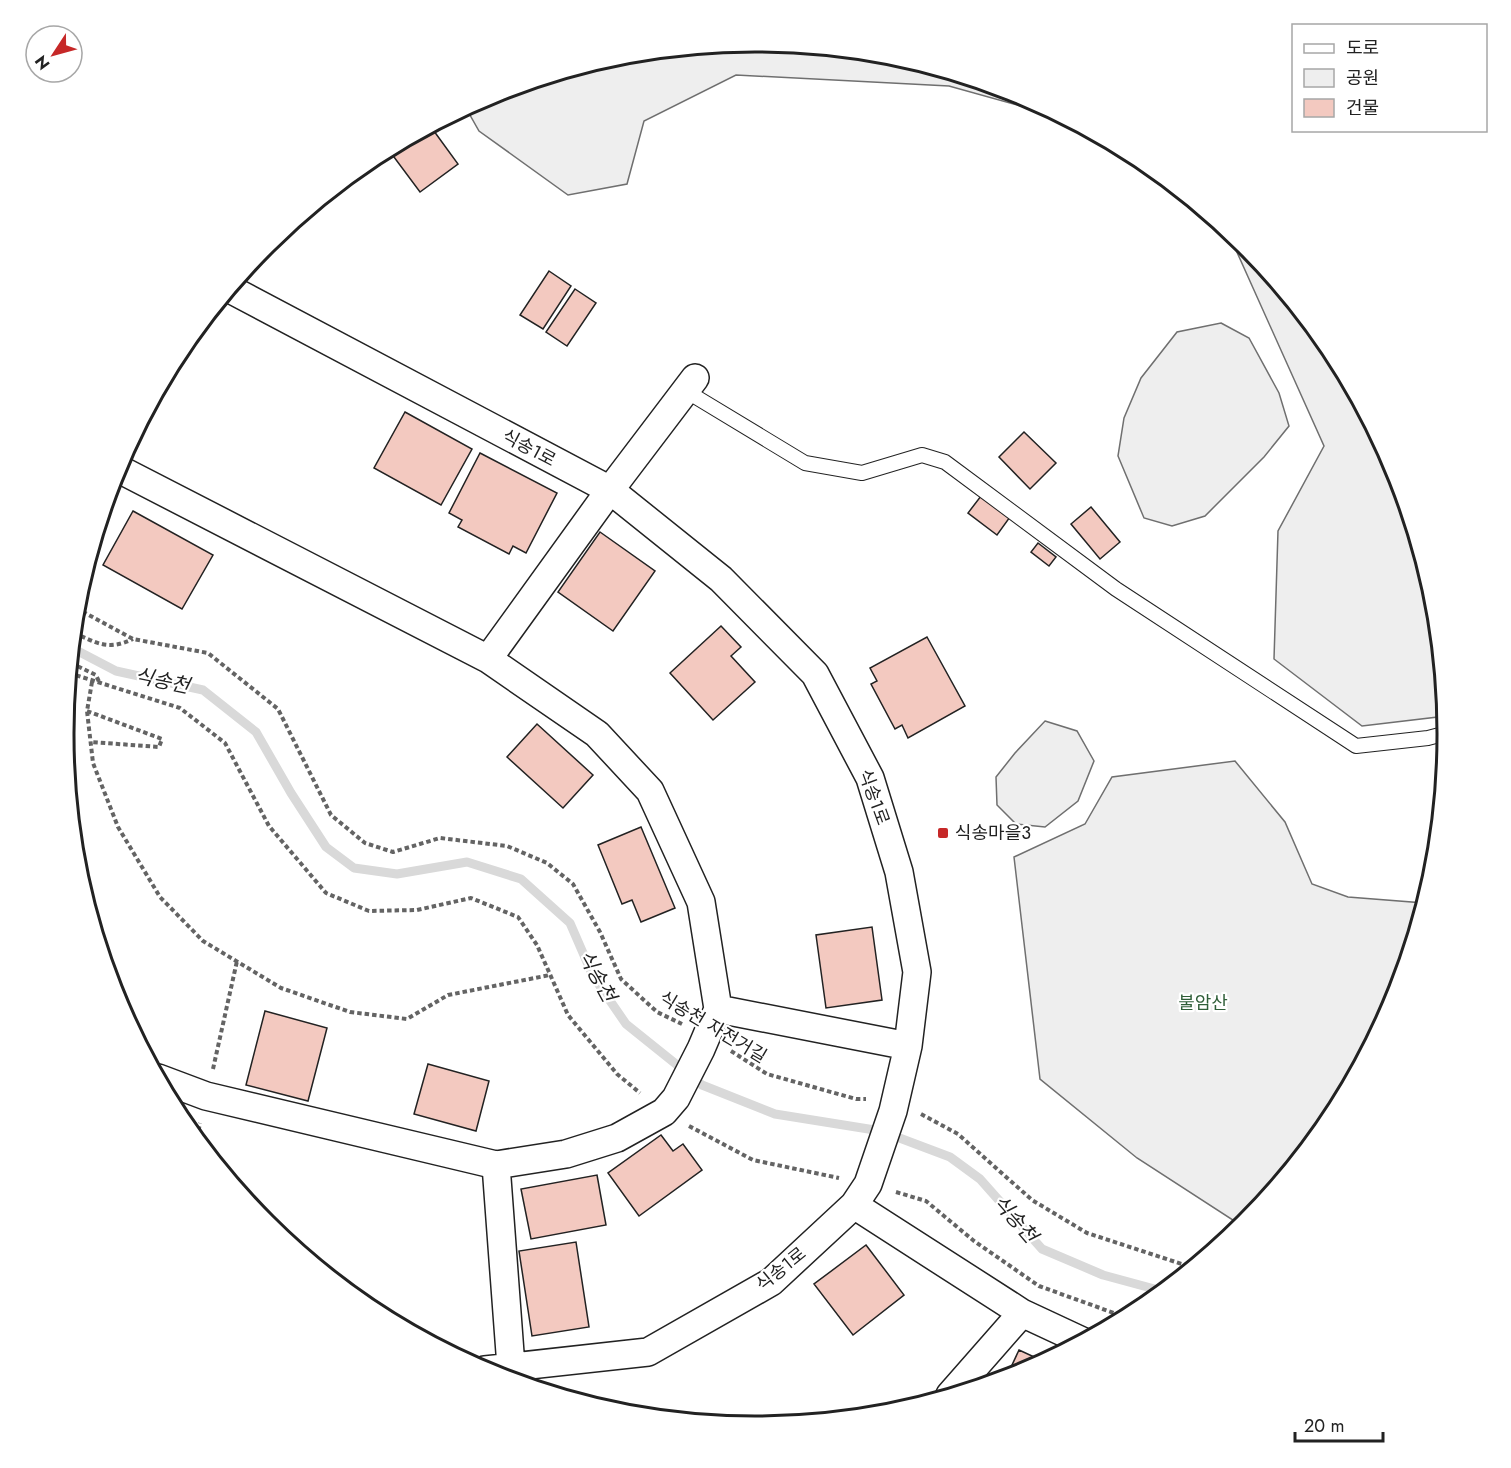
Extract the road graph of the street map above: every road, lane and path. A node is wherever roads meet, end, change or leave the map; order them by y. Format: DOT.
graph roads {
  1 [pos="237,293"];
  2 [pos="691,384"];
  3 [pos="126,473"];
  4 [pos="610,490"];
  5 [pos="85,613"];
  6 [pos="81,636"];
  7 [pos="133,639"];
  8 [pos="488,659"];
  9 [pos="78,666"];
  10 [pos="76,676"];
  11 [pos="92,682"];
  12 [pos="101,685"];
  13 [pos="87,711"];
  14 [pos="1437,736"];
  15 [pos="91,742"];
  16 [pos="237,962"];
  17 [pos="550,975"];
  18 [pos="718,1009"];
  19 [pos="704,1043"];
  20 [pos="908,1046"];
  21 [pos="170,1082"];
  22 [pos="206,1096"];
  23 [pos="670,1105"];
  24 [pos="895,1106"];
  25 [pos="199,1126"];
  26 [pos="496,1165"];
  27 [pos="865,1185"];
  28 [pos="1183,1264"];
  29 [pos="1022,1313"];
  30 [pos="1114,1313"];
  31 [pos="1073,1337"];
  32 [pos="503,1367"];
  33 [pos="515,1371"];
  34 [pos="960,1384"];
  1 -- 4 [label="street, 식송1로"];
  2 -- 4 [label="street"];
  2 -- 14 [label="lane"];
  3 -- 8 [label="street"];
  4 -- 8 [label="street"];
  4 -- 20 [label="street, 식송1로"];
  5 -- 7 [label="path, 식송천 자전거길"];
  6 -- 7 [label="path, 식송천 자전거길"];
  7 -- 19 [label="path, 식송천 자전거길"];
  8 -- 18 [label="street"];
  9 -- 12 [label="path"];
  10 -- 11 [label="path"];
  11 -- 12 [label="path"];
  11 -- 13 [label="path"];
  12 -- 17 [label="path"];
  13 -- 15 [label="path"];
  13 -- 15 [label="path"];
  15 -- 16 [label="path"];
  16 -- 17 [label="path"];
  16 -- 22 [label="path"];
  17 -- 23 [label="path"];
  18 -- 19 [label="street"];
  18 -- 20 [label="street"];
  19 -- 23 [label="street"];
  19 -- 24 [label="path, 식송천 자전거길"];
  20 -- 24 [label="street, 식송1로"];
  21 -- 22 [label="street"];
  22 -- 25 [label="path"];
  22 -- 26 [label="street"];
  23 -- 26 [label="street"];
  23 -- 27 [label="path"];
  24 -- 27 [label="street, 식송1로"];
  24 -- 28 [label="path, 식송천 자전거길"];
  26 -- 32 [label="street"];
  27 -- 29 [label="street"];
  27 -- 30 [label="path"];
  27 -- 33 [label="street, 식송1로"];
  29 -- 31 [label="street"];
  29 -- 34 [label="street"];
}
